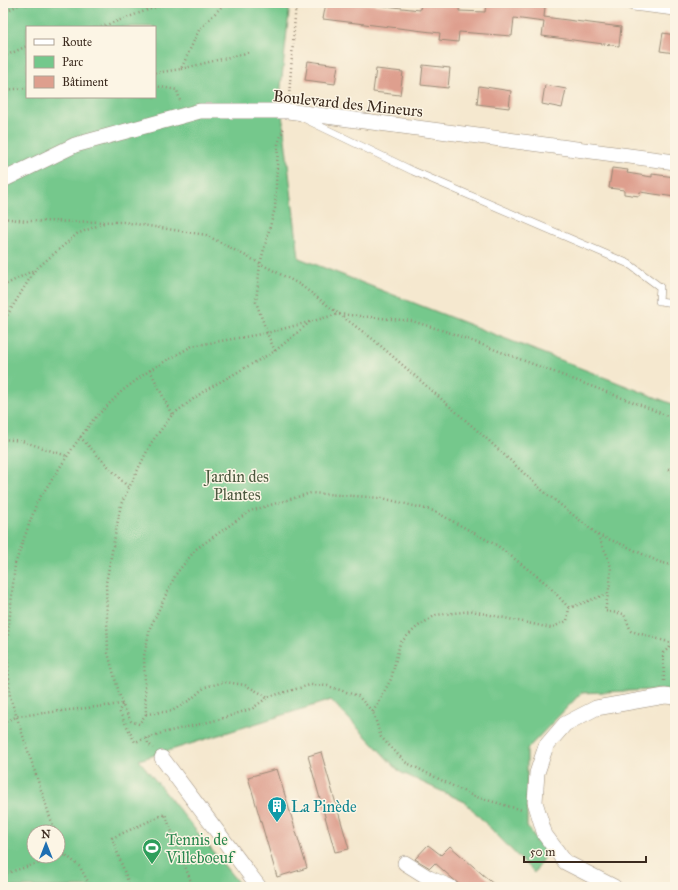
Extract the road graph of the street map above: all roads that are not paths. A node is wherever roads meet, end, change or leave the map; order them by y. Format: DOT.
graph roads {
  1 [pos="633,3"];
  2 [pos="675,8"];
  3 [pos="288,111"];
  4 [pos="675,162"];
  5 [pos="3,180"];
  6 [pos="675,303"];
  7 [pos="670,697"];
  8 [pos="162,758"];
  9 [pos="405,863"];
  10 [pos="258,887"];
  11 [pos="450,887"];
  12 [pos="614,887"];
  1 -- 2 [label="street"];
  3 -- 4 [label="street, Boulevard des Mineurs"];
  3 -- 5 [label="street, Boulevard des Mineurs"];
  3 -- 6 [label="lane"];
  7 -- 12 [label="street"];
  8 -- 10 [label="street"];
  9 -- 11 [label="street"];
}
